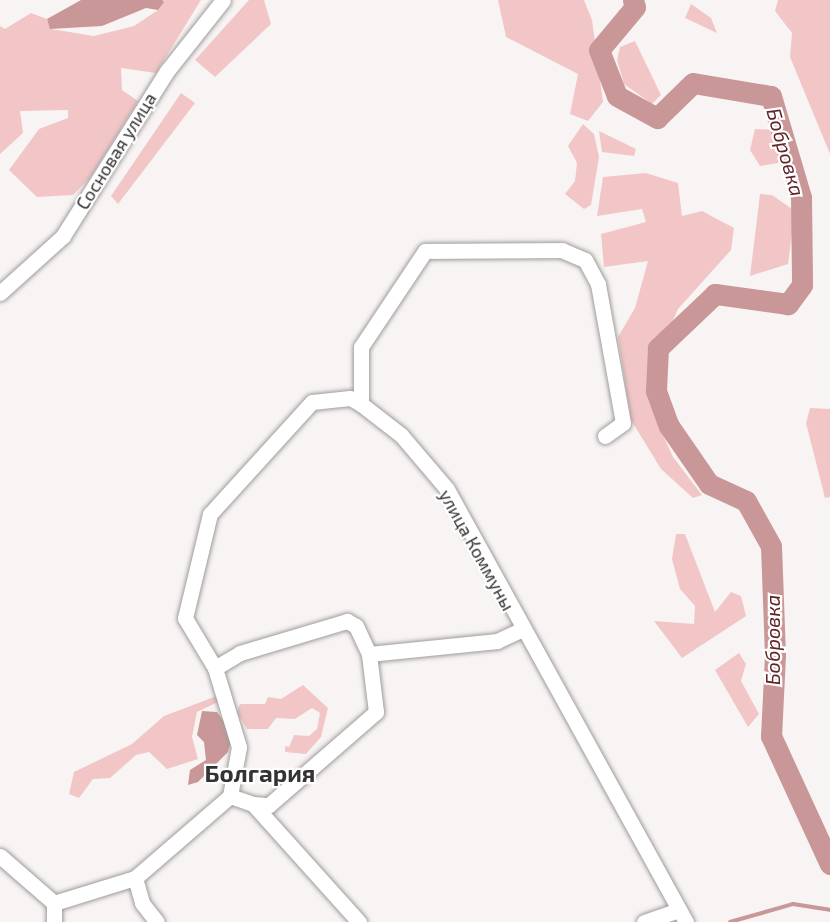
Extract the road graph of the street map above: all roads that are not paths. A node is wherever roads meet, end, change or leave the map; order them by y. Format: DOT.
graph roads {
  1 [pos="223,0"];
  2 [pos="0,293"];
  3 [pos="361,404"];
  4 [pos="605,436"];
  5 [pos="521,630"];
  6 [pos="369,654"];
  7 [pos="215,668"];
  8 [pos="230,796"];
  9 [pos="253,804"];
  10 [pos="0,856"];
  11 [pos="135,878"];
  12 [pos="54,903"];
  13 [pos="683,916"];
  14 [pos="54,922"];
  15 [pos="157,922"];
  16 [pos="359,922"];
  17 [pos="644,922"];
  1 -- 2 [label="street, Сосновая улица"];
  3 -- 4 [label="street"];
  3 -- 5 [label="street, улица Коммуны"];
  3 -- 7 [label="street"];
  5 -- 6 [label="street"];
  5 -- 13 [label="street, улица Коммуны"];
  6 -- 7 [label="street"];
  6 -- 9 [label="street"];
  7 -- 8 [label="street"];
  8 -- 9 [label="street"];
  8 -- 11 [label="street"];
  9 -- 16 [label="street"];
  10 -- 12 [label="street"];
  11 -- 12 [label="street"];
  11 -- 15 [label="street"];
  12 -- 14 [label="street"];
  13 -- 17 [label="street"];
}
